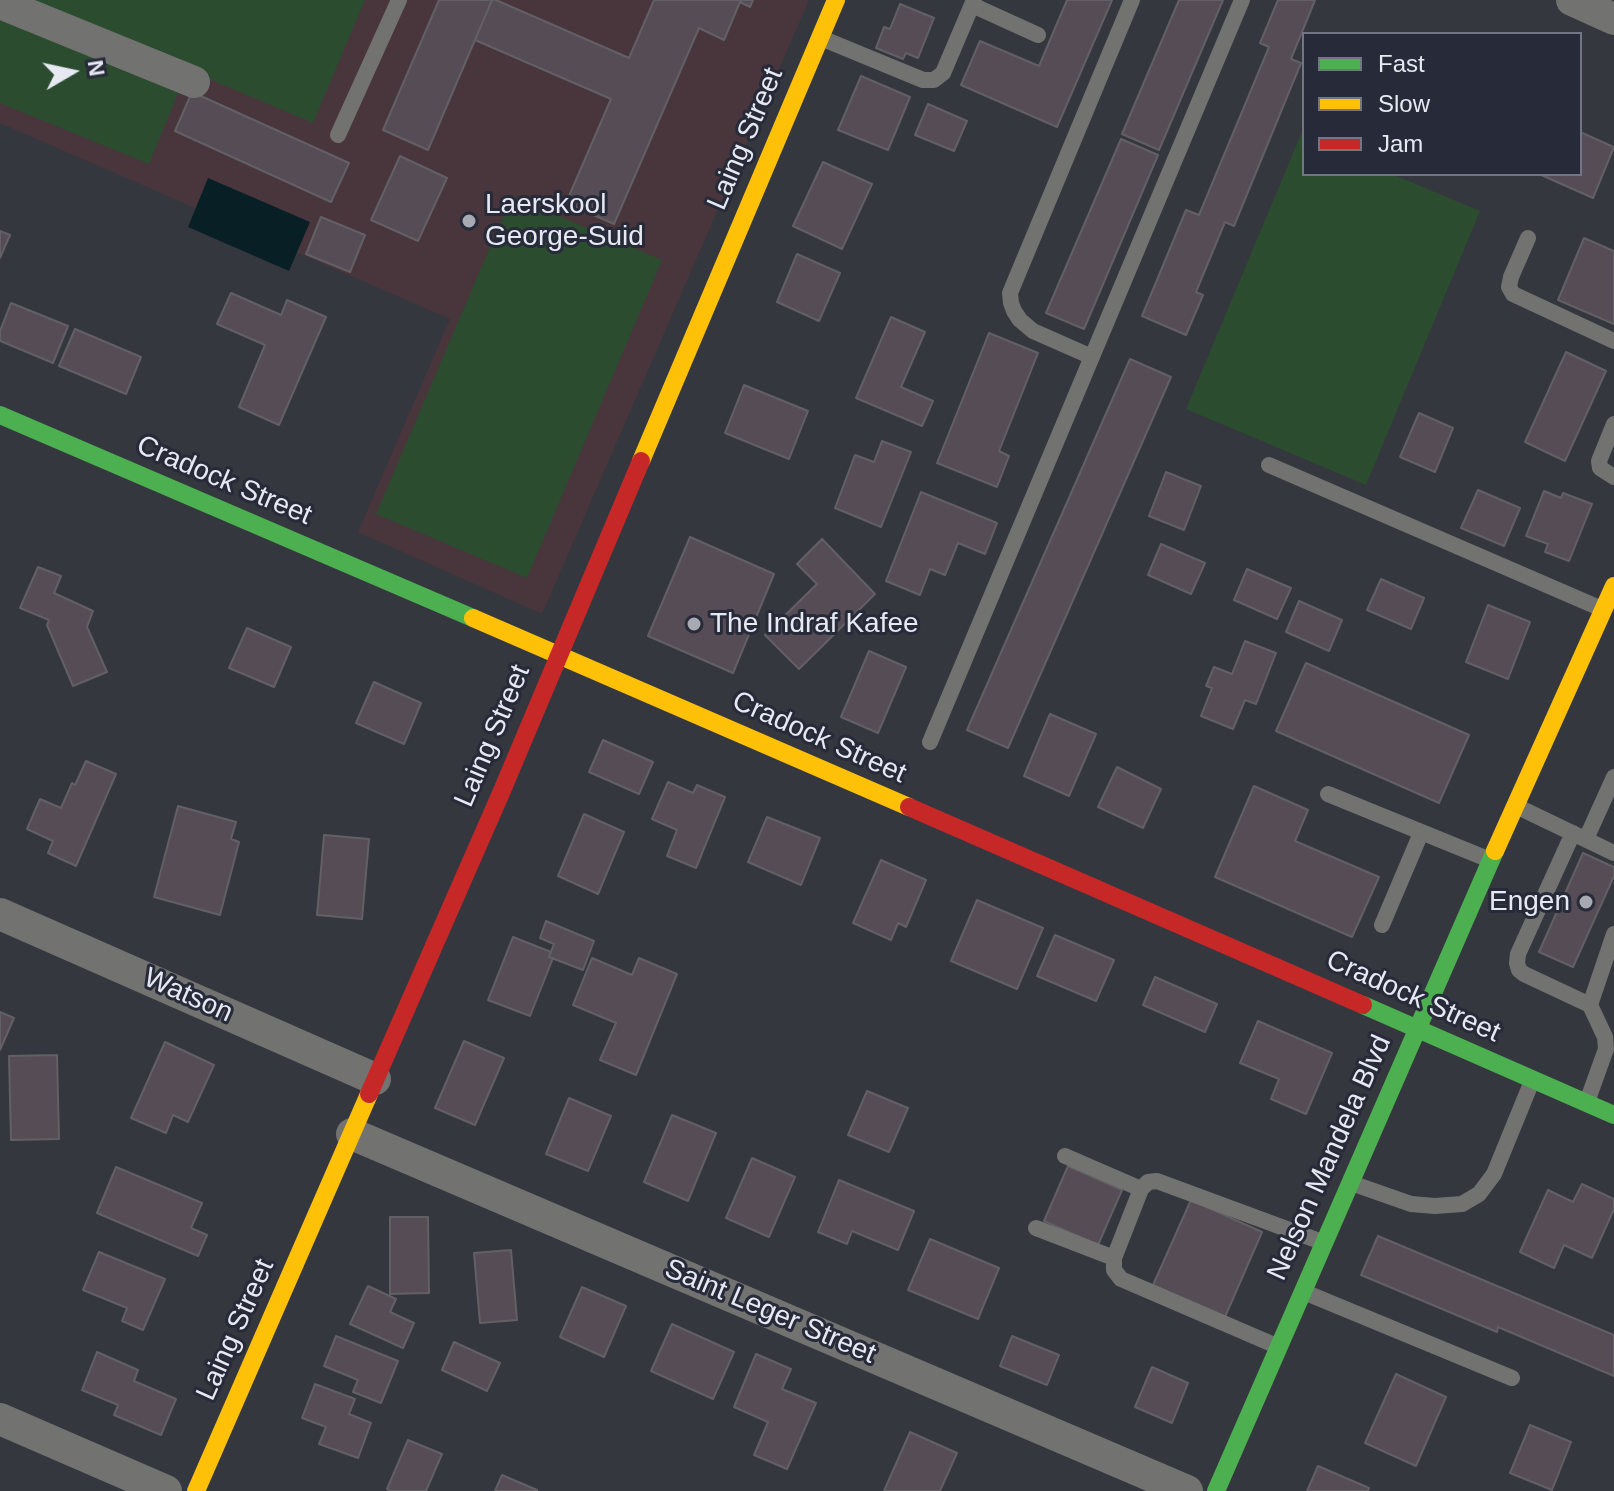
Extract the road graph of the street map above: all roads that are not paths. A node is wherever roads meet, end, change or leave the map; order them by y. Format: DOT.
graph roads {
  1 [pos="399,0"];
  2 [pos="836,0"];
  3 [pos="1132,0"];
  4 [pos="1242,0"];
  5 [pos="1572,0"];
  6 [pos="0,3"];
  7 [pos="973,3"];
  8 [pos="1614,19"];
  9 [pos="1038,35"];
  10 [pos="820,37"];
  11 [pos="194,82"];
  12 [pos="338,135"];
  13 [pos="1528,238"];
  14 [pos="1614,341"];
  15 [pos="1092,357"];
  16 [pos="0,415"];
  17 [pos="1614,424"];
  18 [pos="1269,465"];
  19 [pos="1614,477"];
  20 [pos="1614,586"];
  21 [pos="1603,610"];
  22 [pos="558,654"];
  23 [pos="930,742"];
  24 [pos="1614,777"];
  25 [pos="1328,794"];
  26 [pos="1515,806"];
  27 [pos="1421,833"];
  28 [pos="1580,836"];
  29 [pos="1614,853"];
  30 [pos="1491,860"];
  31 [pos="0,914"];
  32 [pos="1382,925"];
  33 [pos="1614,934"];
  34 [pos="1590,1005"];
  35 [pos="1417,1030"];
  36 [pos="375,1079"];
  37 [pos="1532,1080"];
  38 [pos="1587,1103"];
  39 [pos="1614,1115"];
  40 [pos="352,1134"];
  41 [pos="1065,1156"];
  42 [pos="1350,1183"];
  43 [pos="1141,1189"];
  44 [pos="1036,1228"];
  45 [pos="1323,1243"];
  46 [pos="1114,1258"];
  47 [pos="1303,1291"];
  48 [pos="1279,1347"];
  49 [pos="1512,1378"];
  50 [pos="0,1419"];
  51 [pos="166,1491"];
  52 [pos="196,1491"];
  53 [pos="1187,1491"];
  54 [pos="1216,1491"];
  1 -- 12 [label="lane"];
  2 -- 10 [label="street, Laing Street"];
  3 -- 15 [label="lane"];
  4 -- 15 [label="lane"];
  5 -- 8 [label="street"];
  6 -- 11 [label="street"];
  7 -- 9 [label="lane"];
  7 -- 10 [label="lane"];
  10 -- 22 [label="street, Laing Street"];
  13 -- 14 [label="lane"];
  15 -- 23 [label="lane"];
  16 -- 22 [label="street, Cradock Street"];
  17 -- 19 [label="lane"];
  18 -- 21 [label="lane"];
  20 -- 21 [label="street, Nelson Mandela Blvd"];
  21 -- 26 [label="street, Nelson Mandela Blvd"];
  22 -- 35 [label="street, Cradock Street"];
  22 -- 36 [label="street, Laing Street"];
  24 -- 28 [label="lane"];
  25 -- 27 [label="lane"];
  26 -- 28 [label="lane"];
  26 -- 30 [label="street, Nelson Mandela Blvd"];
  27 -- 30 [label="lane"];
  27 -- 32 [label="lane"];
  28 -- 29 [label="lane"];
  28 -- 34 [label="lane"];
  30 -- 35 [label="street, Nelson Mandela Blvd"];
  31 -- 36 [label="street, Watson"];
  33 -- 34 [label="lane"];
  34 -- 38 [label="lane"];
  35 -- 37 [label="street, Cradock Street"];
  35 -- 42 [label="street, Nelson Mandela Blvd"];
  36 -- 40 [label="street, Laing Street"];
  37 -- 38 [label="street, Cradock Street"];
  37 -- 42 [label="lane"];
  38 -- 39 [label="street, Cradock Street"];
  40 -- 52 [label="street, Laing Street"];
  40 -- 53 [label="street, Saint Leger Street"];
  41 -- 43 [label="lane"];
  42 -- 45 [label="street, Nelson Mandela Blvd"];
  43 -- 45 [label="lane"];
  43 -- 46 [label="lane"];
  44 -- 46 [label="lane"];
  45 -- 47 [label="street, Nelson Mandela Blvd"];
  46 -- 48 [label="lane"];
  47 -- 48 [label="street, Nelson Mandela Blvd"];
  47 -- 49 [label="lane"];
  48 -- 54 [label="street, Nelson Mandela Blvd"];
  50 -- 51 [label="street"];
}
